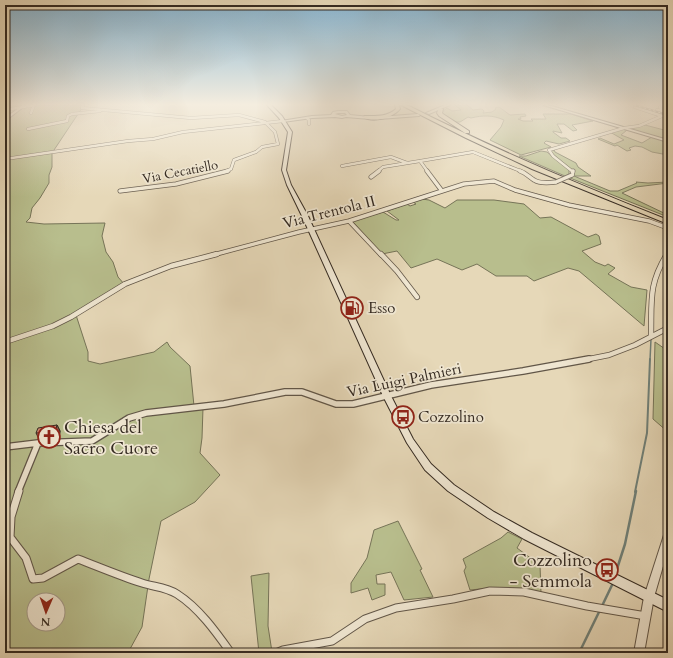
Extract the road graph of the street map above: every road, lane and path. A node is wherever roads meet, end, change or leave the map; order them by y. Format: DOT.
graph roads {
  1 [pos="167,136"];
  2 [pos="276,136"];
  3 [pos="289,136"];
  4 [pos="465,136"];
  5 [pos="472,136"];
  6 [pos="474,136"];
  7 [pos="595,136"];
  8 [pos="650,136"];
  9 [pos="668,141"];
  10 [pos="509,154"];
  11 [pos="5,159"];
  12 [pos="420,161"];
  13 [pos="407,163"];
  14 [pos="342,166"];
  15 [pos="371,177"];
  16 [pos="120,191"];
  17 [pos="442,191"];
  18 [pos="668,219"];
  19 [pos="349,221"];
  20 [pos="668,222"];
  21 [pos="668,228"];
  22 [pos="311,229"];
  23 [pos="668,253"];
  24 [pos="417,297"];
  25 [pos="668,328"];
  26 [pos="651,336"];
  27 [pos="5,342"];
  28 [pos="387,396"];
  29 [pos="38,443"];
  30 [pos="5,447"];
  31 [pos="668,535"];
  32 [pos="649,597"];
  33 [pos="668,606"];
  34 [pos="647,617"];
  35 [pos="231,653"];
  36 [pos="276,653"];
  37 [pos="639,653"];
  1 -- 11 [label="street"];
  2 -- 16 [label="street, Via Cecatiello"];
  3 -- 22 [label="main road"];
  4 -- 20 [label="highway"];
  5 -- 10 [label="highway"];
  6 -- 10 [label="highway"];
  7 -- 12 [label="street, bridge"];
  8 -- 9 [label="street"];
  10 -- 18 [label="highway"];
  12 -- 13 [label="street"];
  12 -- 17 [label="street"];
  13 -- 14 [label="street"];
  13 -- 15 [label="street"];
  17 -- 19 [label="street, Via Trentola II"];
  17 -- 21 [label="street, Via Trentola II"];
  19 -- 22 [label="street, Via Trentola II"];
  19 -- 24 [label="street"];
  22 -- 27 [label="street, Via Trentola II"];
  22 -- 28 [label="main road"];
  23 -- 26 [label="street"];
  25 -- 26 [label="street, Via Luigi Palmieri"];
  26 -- 28 [label="street, Via Luigi Palmieri"];
  28 -- 29 [label="street, Via Luigi Palmieri"];
  28 -- 32 [label="main road"];
  29 -- 30 [label="street, Via Luigi Palmieri"];
  29 -- 35 [label="street"];
  31 -- 32 [label="street"];
  32 -- 33 [label="main road"];
  32 -- 34 [label="street"];
  34 -- 36 [label="street"];
  34 -- 37 [label="street"];
}
